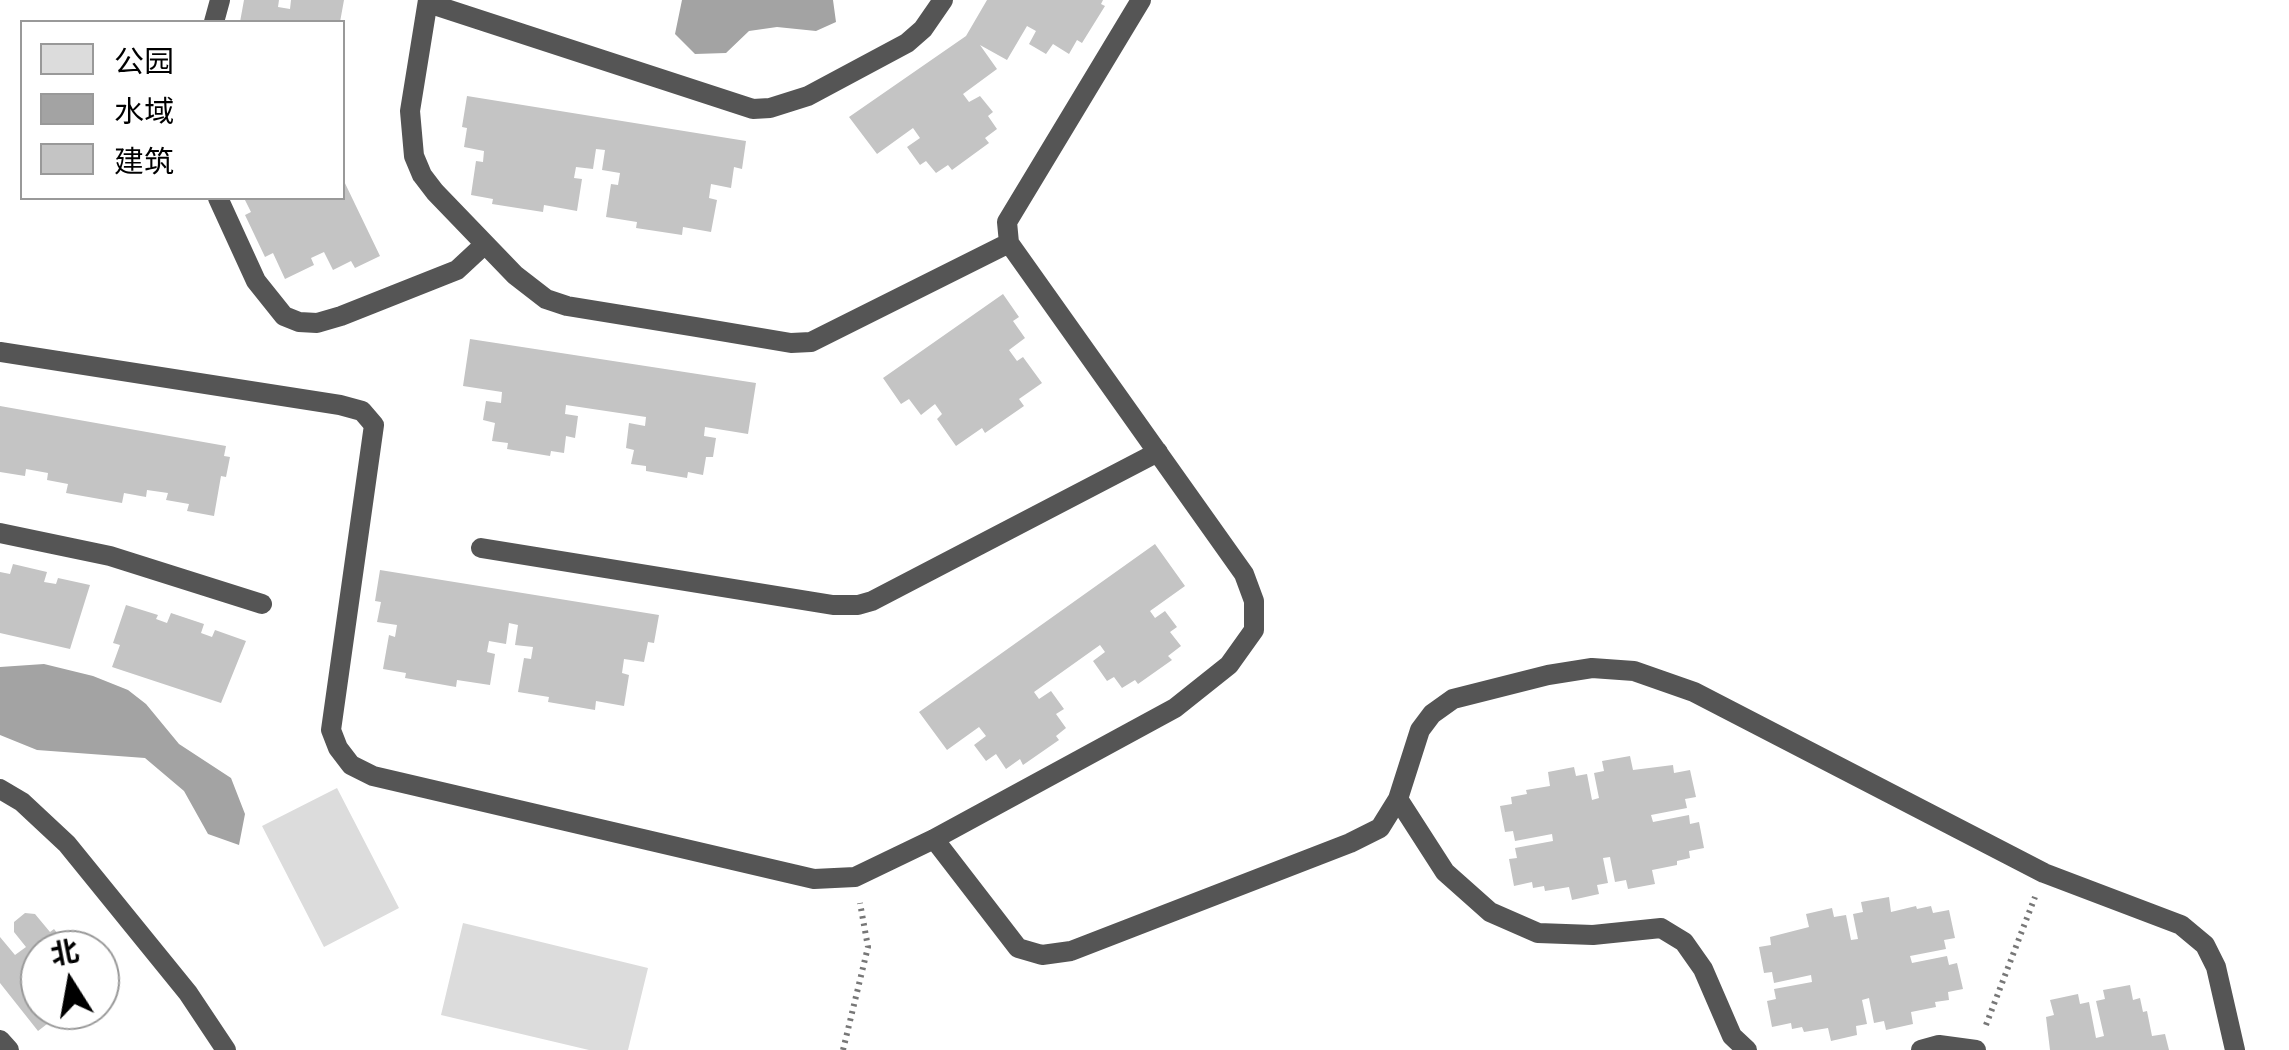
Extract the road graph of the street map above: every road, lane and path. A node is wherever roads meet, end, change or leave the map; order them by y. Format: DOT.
graph roads {
  1 [pos="943,0"];
  2 [pos="1141,0"];
  3 [pos="428,1"];
  4 [pos="219,200"];
  5 [pos="1009,243"];
  6 [pos="485,244"];
  7 [pos="0,352"];
  8 [pos="1158,452"];
  9 [pos="0,532"];
  10 [pos="482,548"];
  11 [pos="262,604"];
  12 [pos="0,789"];
  13 [pos="1398,799"];
  14 [pos="934,840"];
  15 [pos="2044,873"];
  16 [pos="856,877"];
  17 [pos="0,1040"];
  18 [pos="8,1050"];
  19 [pos="226,1050"];
  20 [pos="843,1050"];
  21 [pos="1746,1050"];
  22 [pos="1920,1050"];
  23 [pos="1976,1050"];
  24 [pos="2235,1050"];
  1 -- 3 [label="lane"];
  2 -- 5 [label="lane"];
  3 -- 6 [label="lane"];
  4 -- 6 [label="lane"];
  5 -- 6 [label="lane"];
  5 -- 8 [label="lane"];
  7 -- 16 [label="lane"];
  8 -- 10 [label="lane"];
  8 -- 14 [label="lane"];
  9 -- 11 [label="lane"];
  12 -- 19 [label="lane"];
  13 -- 14 [label="lane"];
  13 -- 15 [label="lane"];
  13 -- 21 [label="lane"];
  14 -- 16 [label="lane"];
  15 -- 23 [label="path"];
  15 -- 24 [label="lane"];
  16 -- 20 [label="path"];
  17 -- 18 [label="lane"];
  22 -- 23 [label="lane"];
}
